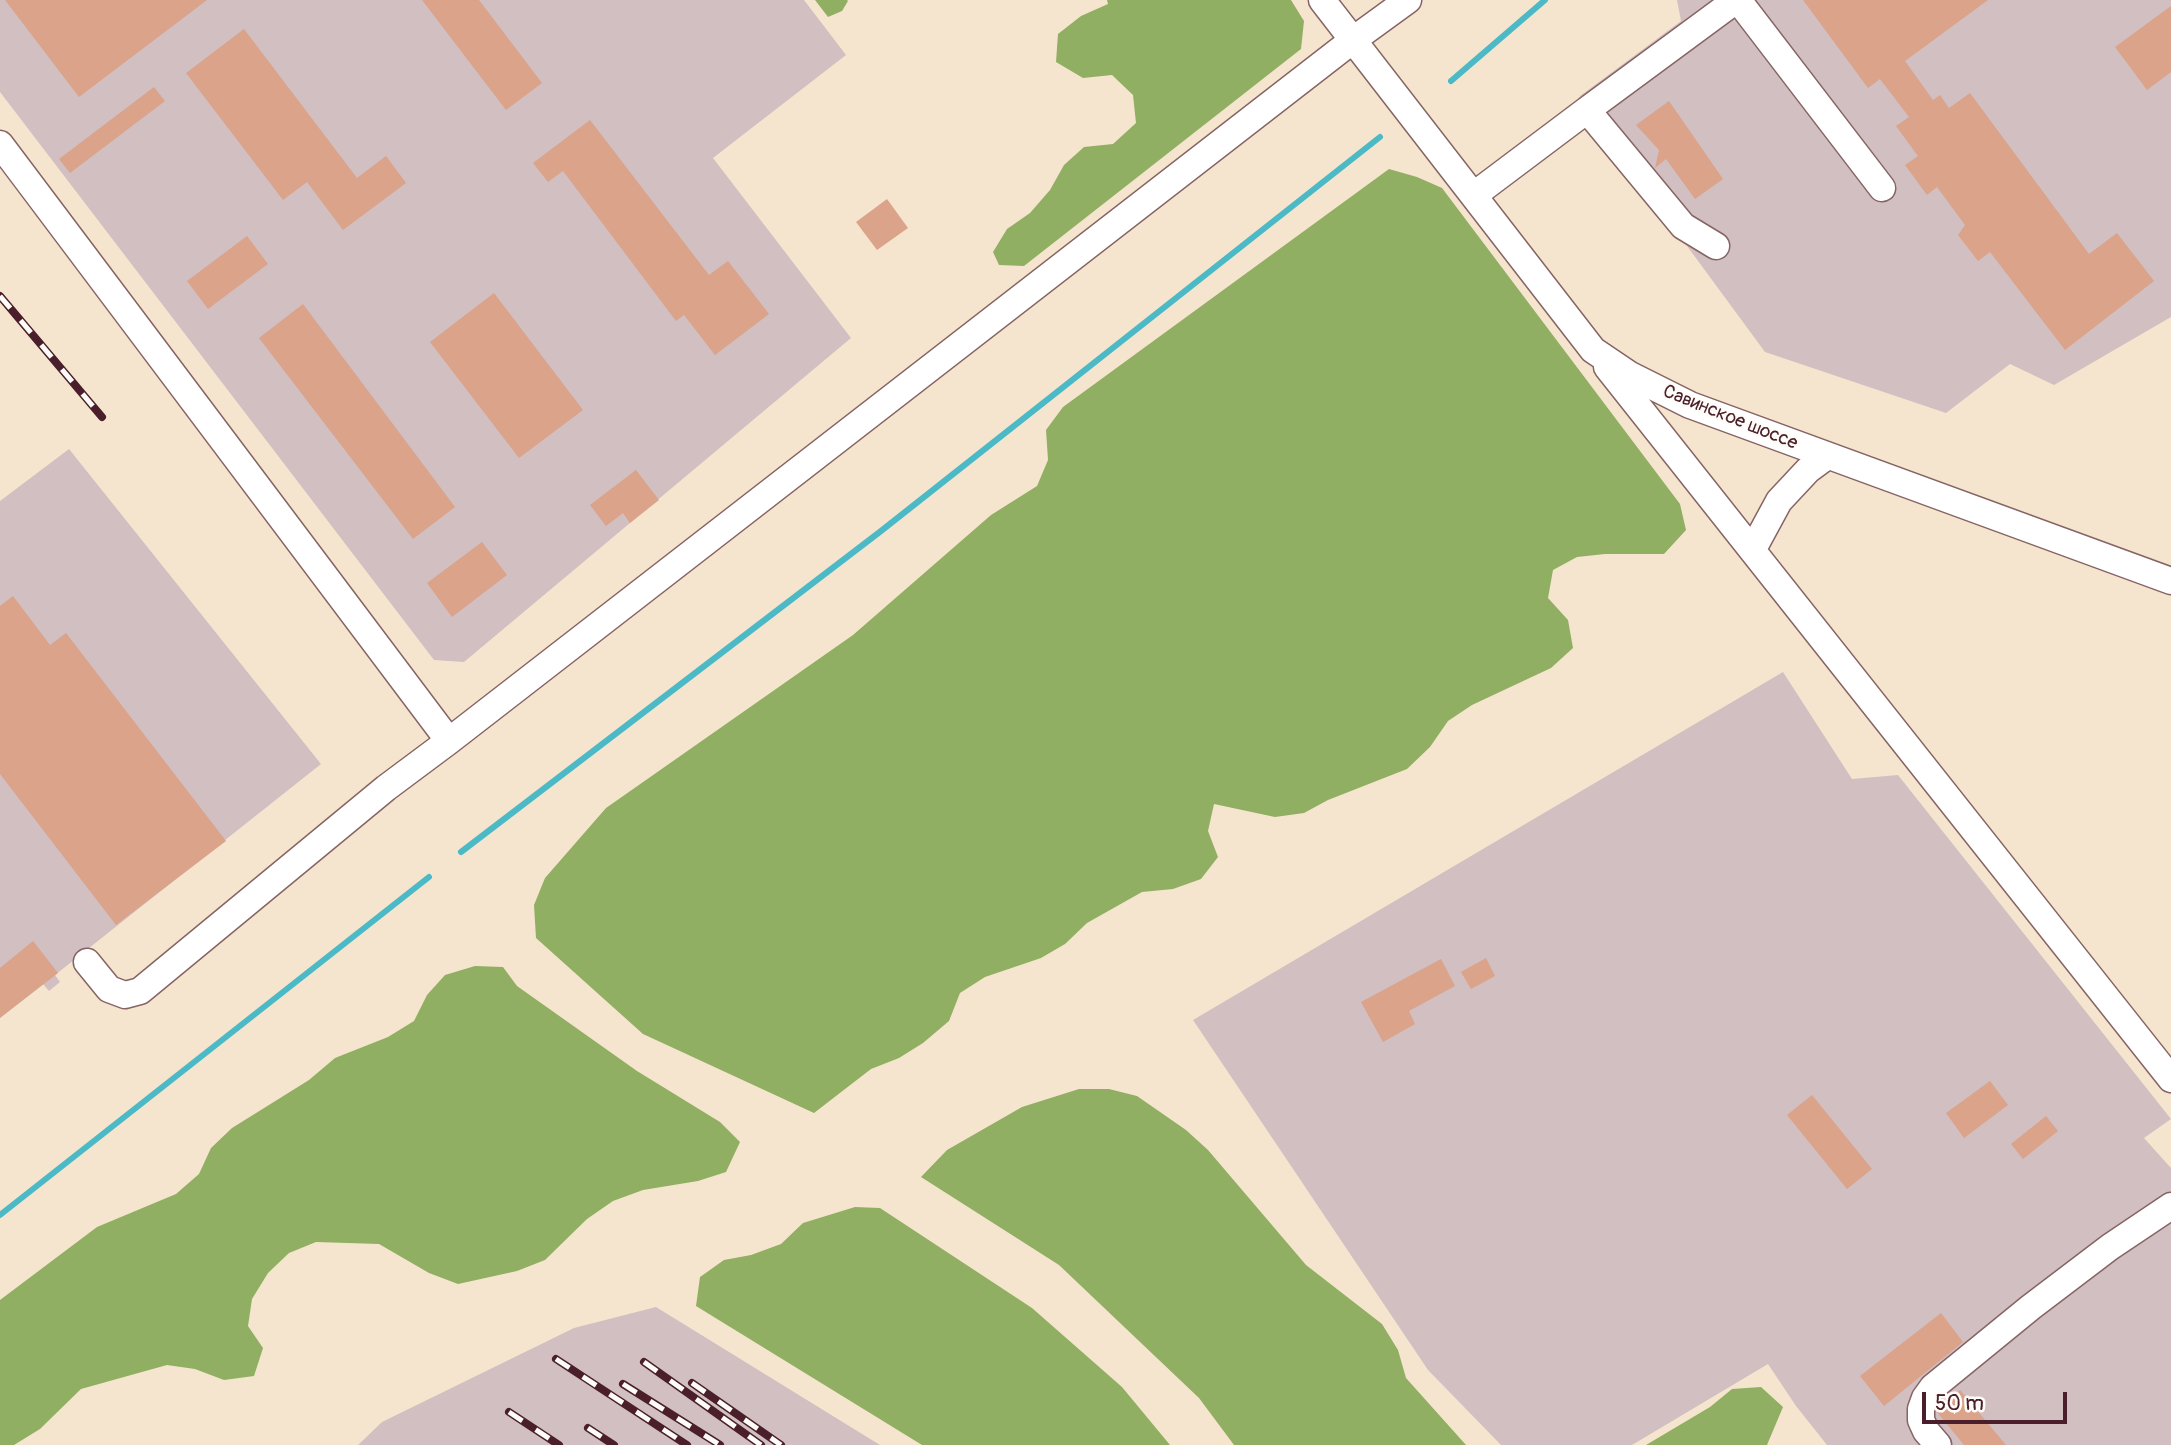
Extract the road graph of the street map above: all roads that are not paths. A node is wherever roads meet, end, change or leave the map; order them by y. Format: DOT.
graph roads {
  1 [pos="1321,0"];
  2 [pos="1408,0"];
  3 [pos="1737,0"];
  4 [pos="1353,40"];
  5 [pos="1587,110"];
  6 [pos="0,144"];
  7 [pos="1882,188"];
  8 [pos="1474,195"];
  9 [pos="1716,247"];
  10 [pos="1592,350"];
  11 [pos="1827,456"];
  12 [pos="1753,549"];
  13 [pos="2171,582"];
  14 [pos="449,741"];
  15 [pos="87,962"];
  16 [pos="2171,1079"];
  17 [pos="2171,1206"];
  18 [pos="1938,1445"];
  1 -- 4 [label="street, Савинское шоссе"];
  2 -- 4 [label="street"];
  3 -- 5 [label="street"];
  3 -- 7 [label="street"];
  4 -- 8 [label="street, Савинское шоссе"];
  4 -- 14 [label="street"];
  5 -- 8 [label="street"];
  5 -- 9 [label="street"];
  6 -- 14 [label="street"];
  8 -- 10 [label="street, Савинское шоссе"];
  10 -- 11 [label="street, Савинское шоссе"];
  10 -- 12 [label="street"];
  11 -- 12 [label="street"];
  11 -- 13 [label="street, Савинское шоссе"];
  12 -- 16 [label="street"];
  14 -- 15 [label="street"];
  17 -- 18 [label="street"];
}
